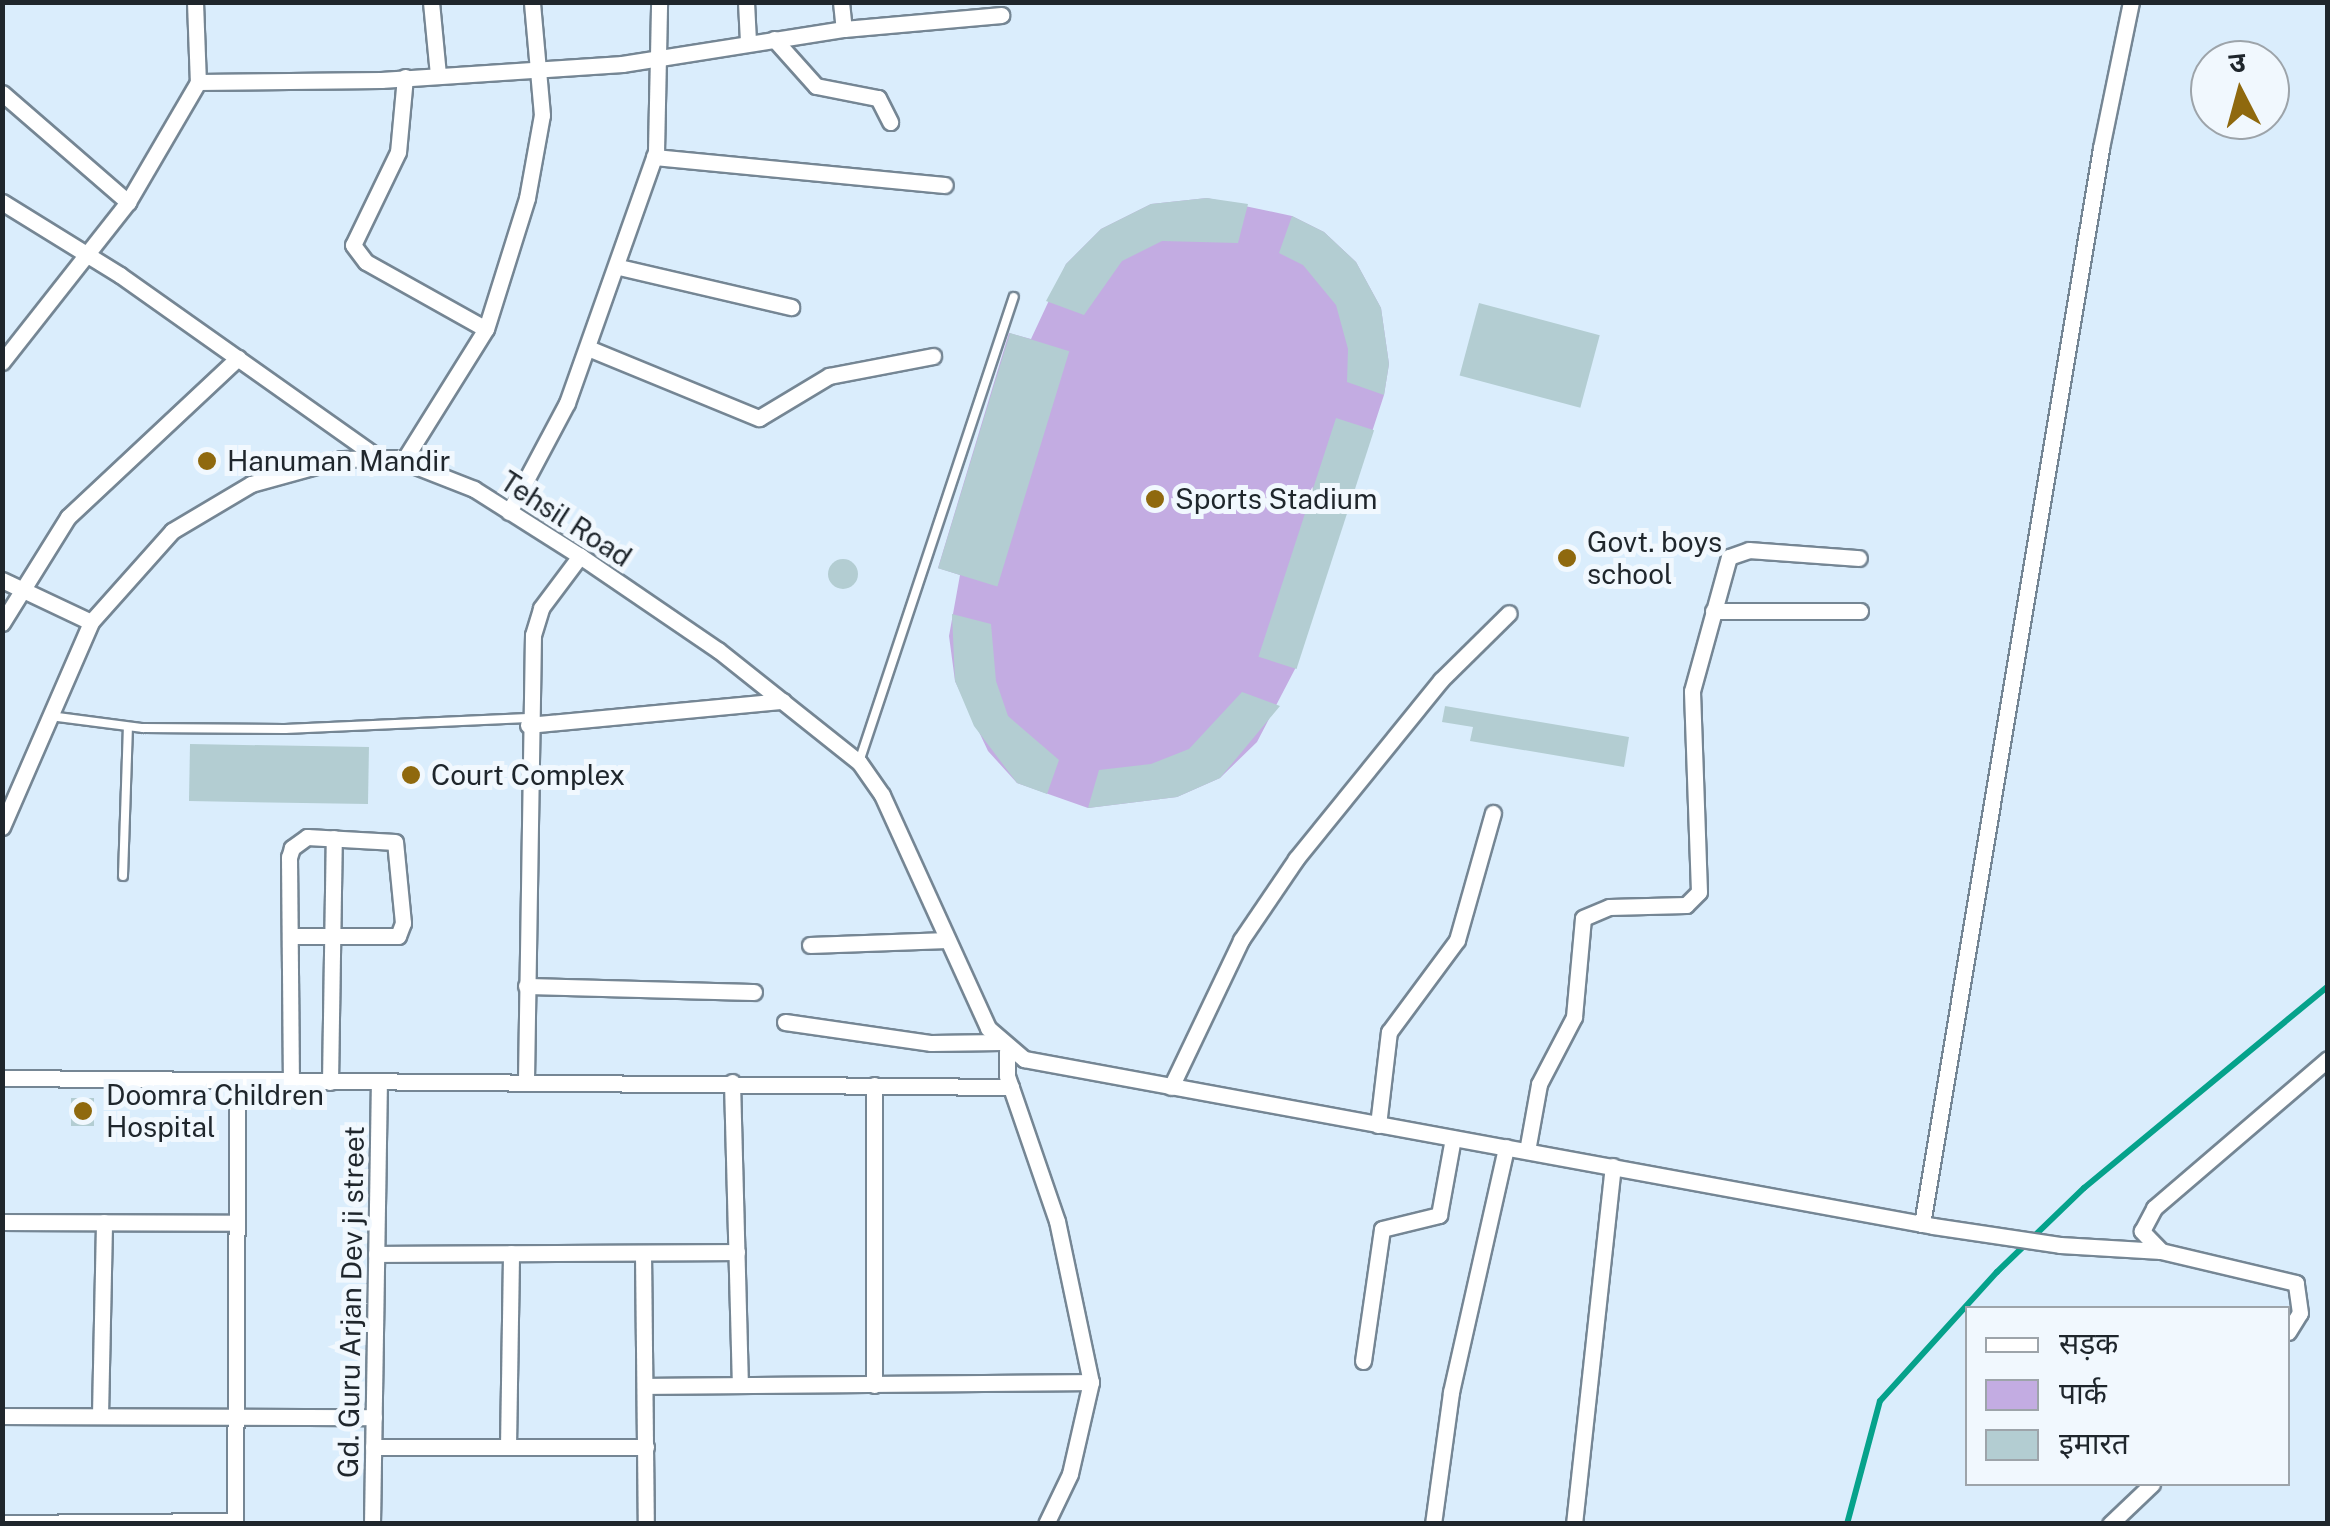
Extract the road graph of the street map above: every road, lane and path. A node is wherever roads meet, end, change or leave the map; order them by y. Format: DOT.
graph roads {
  1 [pos="195,2"];
  2 [pos="430,2"];
  3 [pos="532,2"];
  4 [pos="660,2"];
  5 [pos="746,2"];
  6 [pos="841,2"];
  7 [pos="2131,2"];
  8 [pos="952,10"];
  9 [pos="1001,16"];
  10 [pos="844,29"];
  11 [pos="774,39"];
  12 [pos="748,42"];
  13 [pos="662,55"];
  14 [pos="537,67"];
  15 [pos="438,75"];
  16 [pos="405,78"];
  17 [pos="198,82"];
  18 [pos="2,93"];
  19 [pos="890,122"];
  20 [pos="654,157"];
  21 [pos="945,185"];
  22 [pos="2,202"];
  23 [pos="128,202"];
  24 [pos="90,256"];
  25 [pos="619,268"];
  26 [pos="1014,297"];
  27 [pos="791,308"];
  28 [pos="486,328"];
  29 [pos="588,348"];
  30 [pos="933,356"];
  31 [pos="238,358"];
  32 [pos="2,362"];
  33 [pos="374,455"];
  34 [pos="404,460"];
  35 [pos="509,512"];
  36 [pos="580,556"];
  37 [pos="1858,558"];
  38 [pos="2,580"];
  39 [pos="20,587"];
  40 [pos="1713,611"];
  41 [pos="1860,611"];
  42 [pos="1509,613"];
  43 [pos="91,622"];
  44 [pos="2,623"];
  45 [pos="783,700"];
  46 [pos="50,716"];
  47 [pos="528,722"];
  48 [pos="128,727"];
  49 [pos="859,762"];
  50 [pos="1493,813"];
  51 [pos="2,827"];
  52 [pos="334,838"];
  53 [pos="123,876"];
  54 [pos="290,936"];
  55 [pos="333,936"];
  56 [pos="948,940"];
  57 [pos="810,945"];
  58 [pos="526,986"];
  59 [pos="754,992"];
  60 [pos="785,1022"];
  61 [pos="1004,1046"];
  62 [pos="2328,1059"];
  63 [pos="2,1078"];
  64 [pos="526,1080"];
  65 [pos="380,1081"];
  66 [pos="292,1082"];
  67 [pos="330,1082"];
  68 [pos="732,1082"];
  69 [pos="237,1083"];
  70 [pos="874,1084"];
  71 [pos="1010,1087"];
  72 [pos="1171,1087"];
  73 [pos="1378,1124"];
  74 [pos="1453,1138"];
  75 [pos="1506,1147"];
  76 [pos="1526,1151"];
  77 [pos="1613,1166"];
  78 [pos="2,1222"];
  79 [pos="104,1222"];
  80 [pos="236,1223"];
  81 [pos="1927,1225"];
  82 [pos="2161,1251"];
  83 [pos="737,1252"];
  84 [pos="511,1253"];
  85 [pos="376,1254"];
  86 [pos="643,1254"];
  87 [pos="2290,1329"];
  88 [pos="1363,1360"];
  89 [pos="1091,1382"];
  90 [pos="740,1383"];
  91 [pos="874,1385"];
  92 [pos="645,1386"];
  93 [pos="236,1414"];
  94 [pos="100,1415"];
  95 [pos="2,1416"];
  96 [pos="374,1417"];
  97 [pos="373,1447"];
  98 [pos="508,1447"];
  99 [pos="646,1447"];
  100 [pos="2150,1486"];
  101 [pos="235,1522"];
  102 [pos="98,1523"];
  103 [pos="2,1524"];
  104 [pos="372,1524"];
  105 [pos="646,1524"];
  106 [pos="1046,1524"];
  107 [pos="1434,1524"];
  108 [pos="1574,1524"];
  109 [pos="2110,1524"];
  1 -- 17 [label="street"];
  2 -- 15 [label="street"];
  3 -- 14 [label="street"];
  4 -- 13 [label="street"];
  5 -- 12 [label="street"];
  6 -- 10 [label="street"];
  7 -- 81 [label="street"];
  8 -- 9 [label="street"];
  8 -- 10 [label="street"];
  10 -- 11 [label="street"];
  11 -- 12 [label="street"];
  11 -- 19 [label="street"];
  12 -- 13 [label="street"];
  13 -- 14 [label="street"];
  13 -- 20 [label="street"];
  14 -- 15 [label="street"];
  14 -- 28 [label="street"];
  15 -- 16 [label="street"];
  16 -- 17 [label="street"];
  16 -- 28 [label="street"];
  17 -- 23 [label="street"];
  18 -- 23 [label="street"];
  20 -- 21 [label="street"];
  20 -- 25 [label="street"];
  22 -- 24 [label="street"];
  23 -- 24 [label="street"];
  24 -- 31 [label="street"];
  24 -- 32 [label="street"];
  25 -- 27 [label="street"];
  25 -- 29 [label="street"];
  26 -- 49 [label="lane"];
  28 -- 34 [label="street"];
  29 -- 30 [label="street"];
  29 -- 35 [label="street"];
  31 -- 33 [label="street"];
  31 -- 39 [label="street"];
  33 -- 34 [label="street, Tehsil Road"];
  33 -- 43 [label="street, Tehsil Road"];
  34 -- 35 [label="street, Tehsil Road"];
  35 -- 36 [label="street, Tehsil Road"];
  36 -- 45 [label="street, Tehsil Road"];
  36 -- 47 [label="street"];
  37 -- 40 [label="street"];
  38 -- 39 [label="street"];
  39 -- 43 [label="street"];
  39 -- 44 [label="street"];
  40 -- 41 [label="street"];
  40 -- 76 [label="street"];
  42 -- 72 [label="street"];
  43 -- 46 [label="street, Tehsil Road"];
  45 -- 47 [label="street"];
  45 -- 49 [label="street, Tehsil Road"];
  46 -- 48 [label="lane"];
  46 -- 51 [label="street, Tehsil Road"];
  47 -- 48 [label="lane"];
  47 -- 58 [label="street"];
  48 -- 53 [label="lane"];
  49 -- 56 [label="street, Tehsil Road"];
  50 -- 73 [label="street"];
  52 -- 54 [label="street"];
  52 -- 55 [label="street"];
  52 -- 55 [label="street"];
  54 -- 55 [label="street"];
  54 -- 66 [label="street"];
  55 -- 67 [label="street"];
  56 -- 57 [label="street"];
  56 -- 61 [label="street, Tehsil Road"];
  58 -- 59 [label="street"];
  58 -- 64 [label="street"];
  60 -- 61 [label="street"];
  61 -- 71 [label="street"];
  61 -- 72 [label="street"];
  62 -- 82 [label="street"];
  63 -- 69 [label="street"];
  64 -- 65 [label="street"];
  64 -- 68 [label="street"];
  65 -- 67 [label="street"];
  65 -- 85 [label="street, Gd. Guru Arjan Dev ji street"];
  66 -- 67 [label="street"];
  66 -- 69 [label="street"];
  68 -- 70 [label="street"];
  68 -- 83 [label="street"];
  69 -- 80 [label="street"];
  70 -- 71 [label="street"];
  70 -- 91 [label="street"];
  71 -- 89 [label="street"];
  72 -- 73 [label="street"];
  73 -- 74 [label="street"];
  74 -- 75 [label="street"];
  74 -- 88 [label="street"];
  75 -- 76 [label="street"];
  75 -- 107 [label="street"];
  76 -- 77 [label="street"];
  77 -- 81 [label="street"];
  77 -- 108 [label="street"];
  78 -- 79 [label="street"];
  79 -- 80 [label="street"];
  79 -- 94 [label="street"];
  80 -- 93 [label="street"];
  81 -- 82 [label="street"];
  82 -- 87 [label="street"];
  83 -- 86 [label="street"];
  83 -- 90 [label="street"];
  84 -- 85 [label="street"];
  84 -- 86 [label="street"];
  84 -- 98 [label="street"];
  85 -- 96 [label="street, Gd. Guru Arjan Dev ji street"];
  86 -- 92 [label="street"];
  89 -- 91 [label="street"];
  89 -- 106 [label="street"];
  90 -- 91 [label="street"];
  90 -- 92 [label="street"];
  92 -- 99 [label="street"];
  93 -- 94 [label="street"];
  93 -- 96 [label="street"];
  93 -- 101 [label="street"];
  94 -- 95 [label="street"];
  96 -- 97 [label="street, Gd. Guru Arjan Dev ji street"];
  97 -- 98 [label="street"];
  97 -- 104 [label="street, Gd. Guru Arjan Dev ji street"];
  98 -- 99 [label="street"];
  99 -- 105 [label="street"];
  100 -- 109 [label="street"];
  101 -- 102 [label="street"];
  102 -- 103 [label="street"];
}
